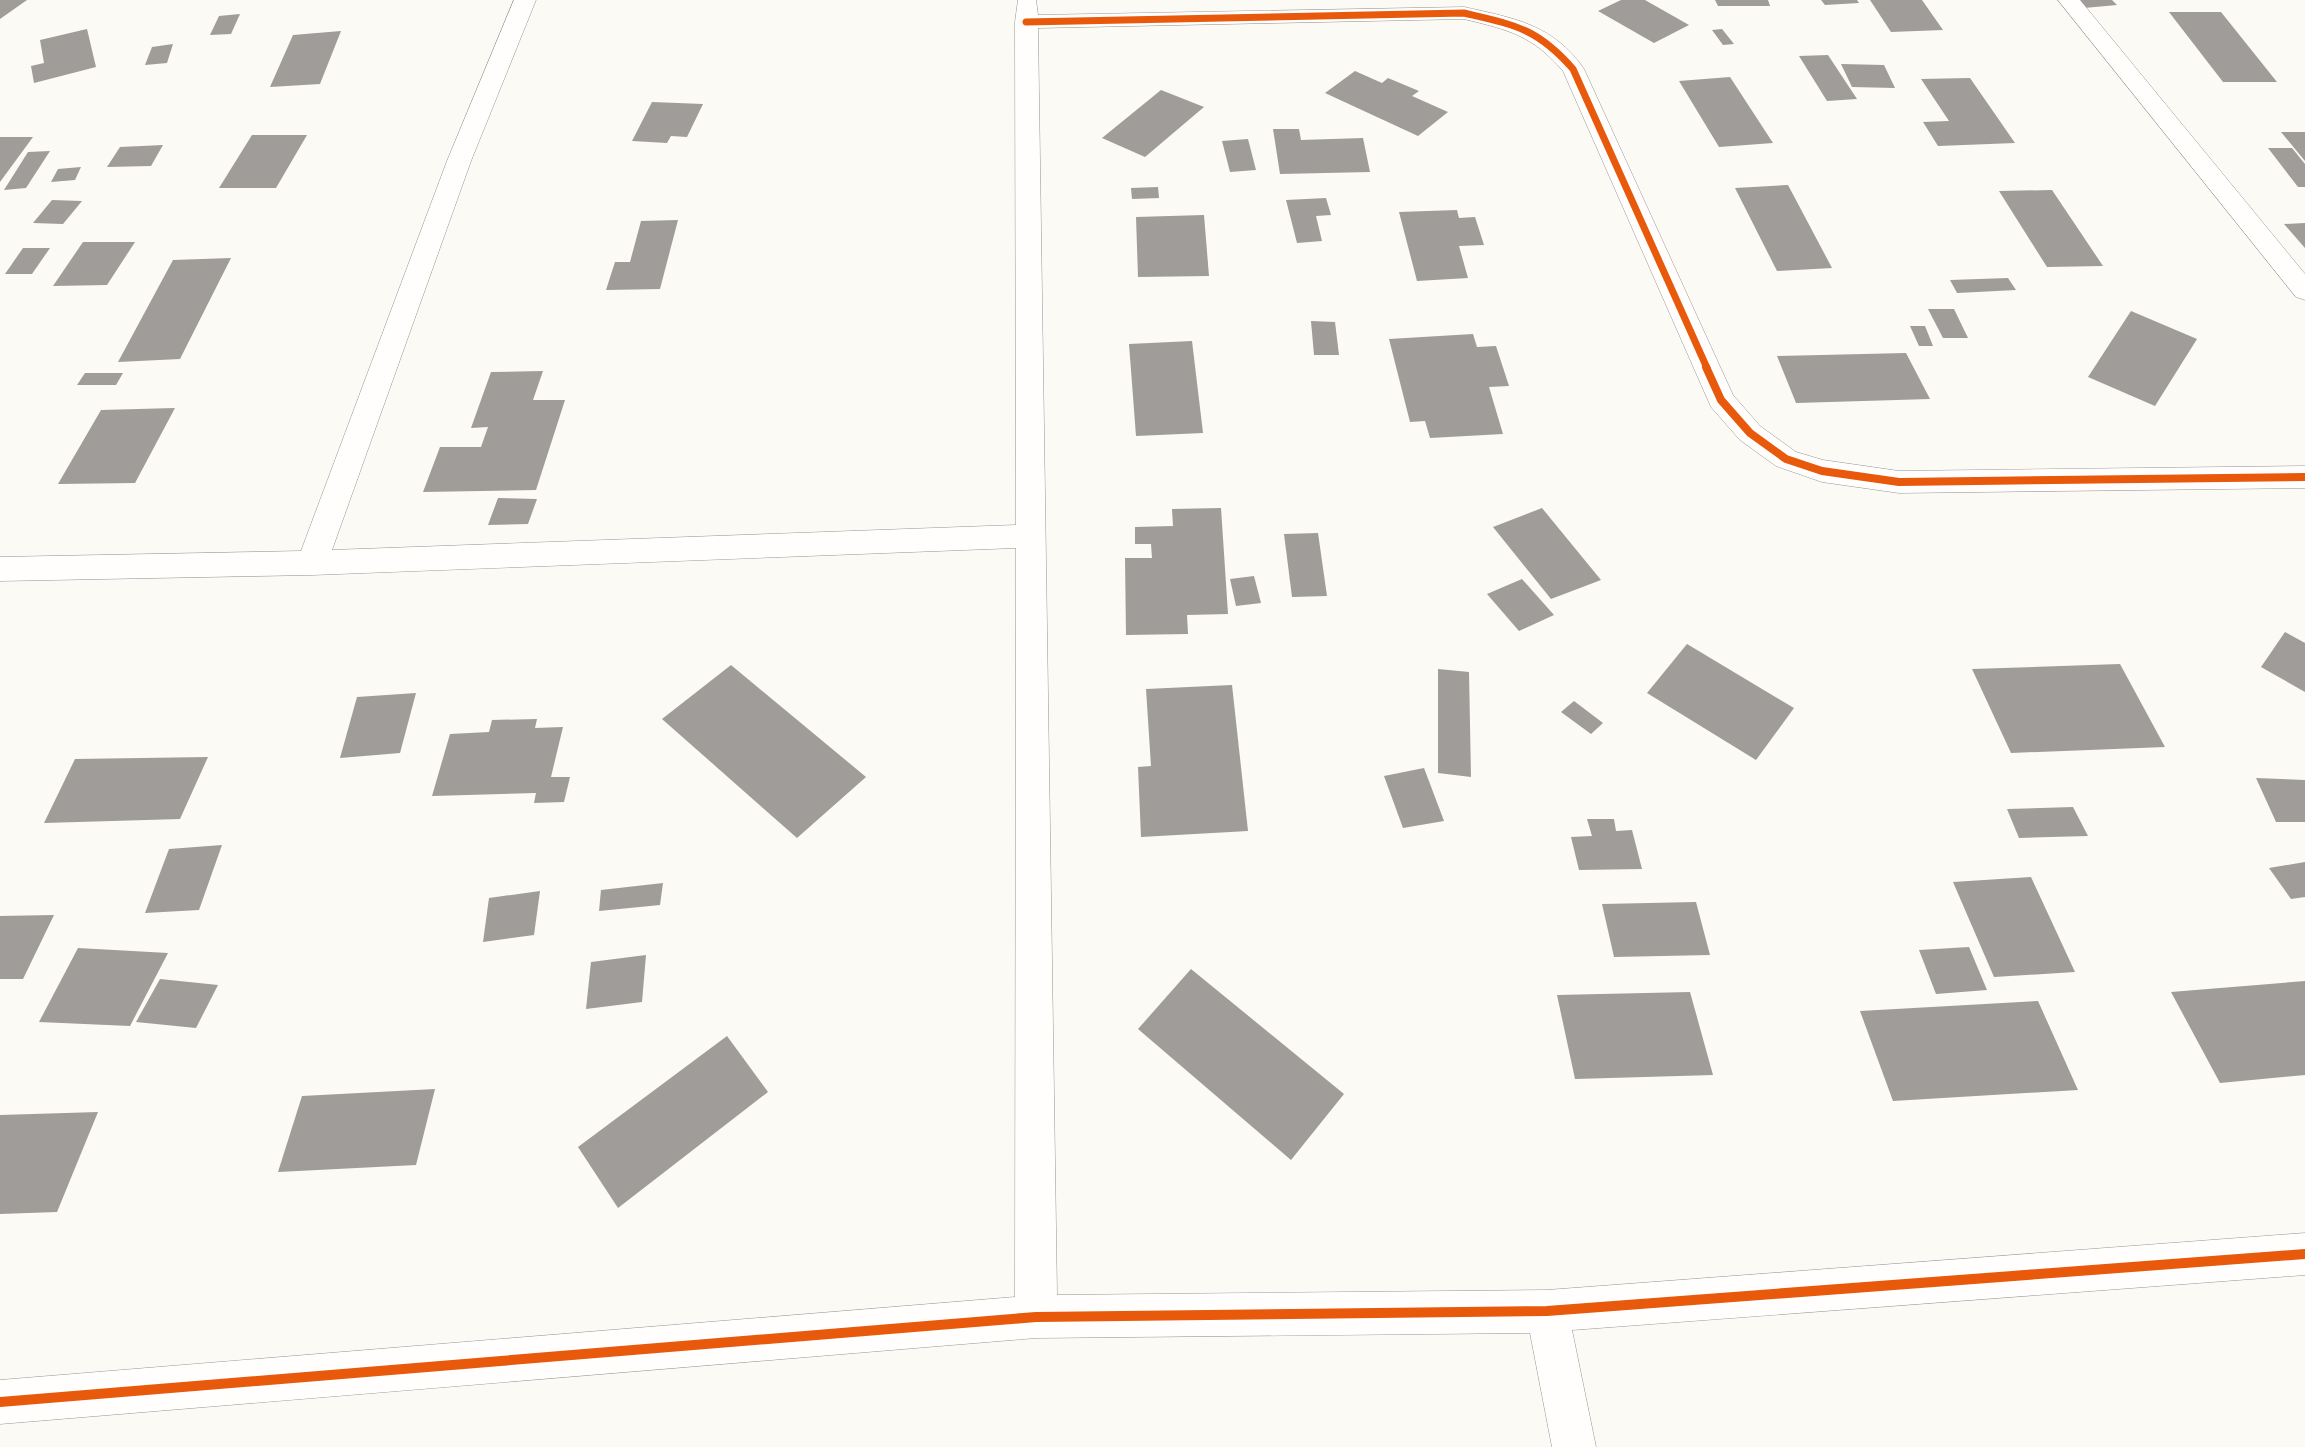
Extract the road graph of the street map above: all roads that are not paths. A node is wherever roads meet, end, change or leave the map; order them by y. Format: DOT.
graph roads {
  1 [pos="525,0"];
  2 [pos="2069,0"];
  3 [pos="1026,11"];
  4 [pos="2305,291"];
  5 [pos="2305,477"];
  6 [pos="1030,536"];
  7 [pos="312,563"];
  8 [pos="0,569"];
  9 [pos="2305,1254"];
  10 [pos="1547,1311"];
  11 [pos="1036,1317"];
  12 [pos="0,1402"];
  13 [pos="1574,1447"];
  1 -- 7 [label="street"];
  2 -- 4 [label="street"];
  3 -- 5 [label="street"];
  3 -- 6 [label="street"];
  6 -- 7 [label="street"];
  6 -- 11 [label="street"];
  7 -- 8 [label="street"];
  9 -- 10 [label="street"];
  10 -- 11 [label="street"];
  10 -- 13 [label="street"];
  11 -- 12 [label="street"];
}
